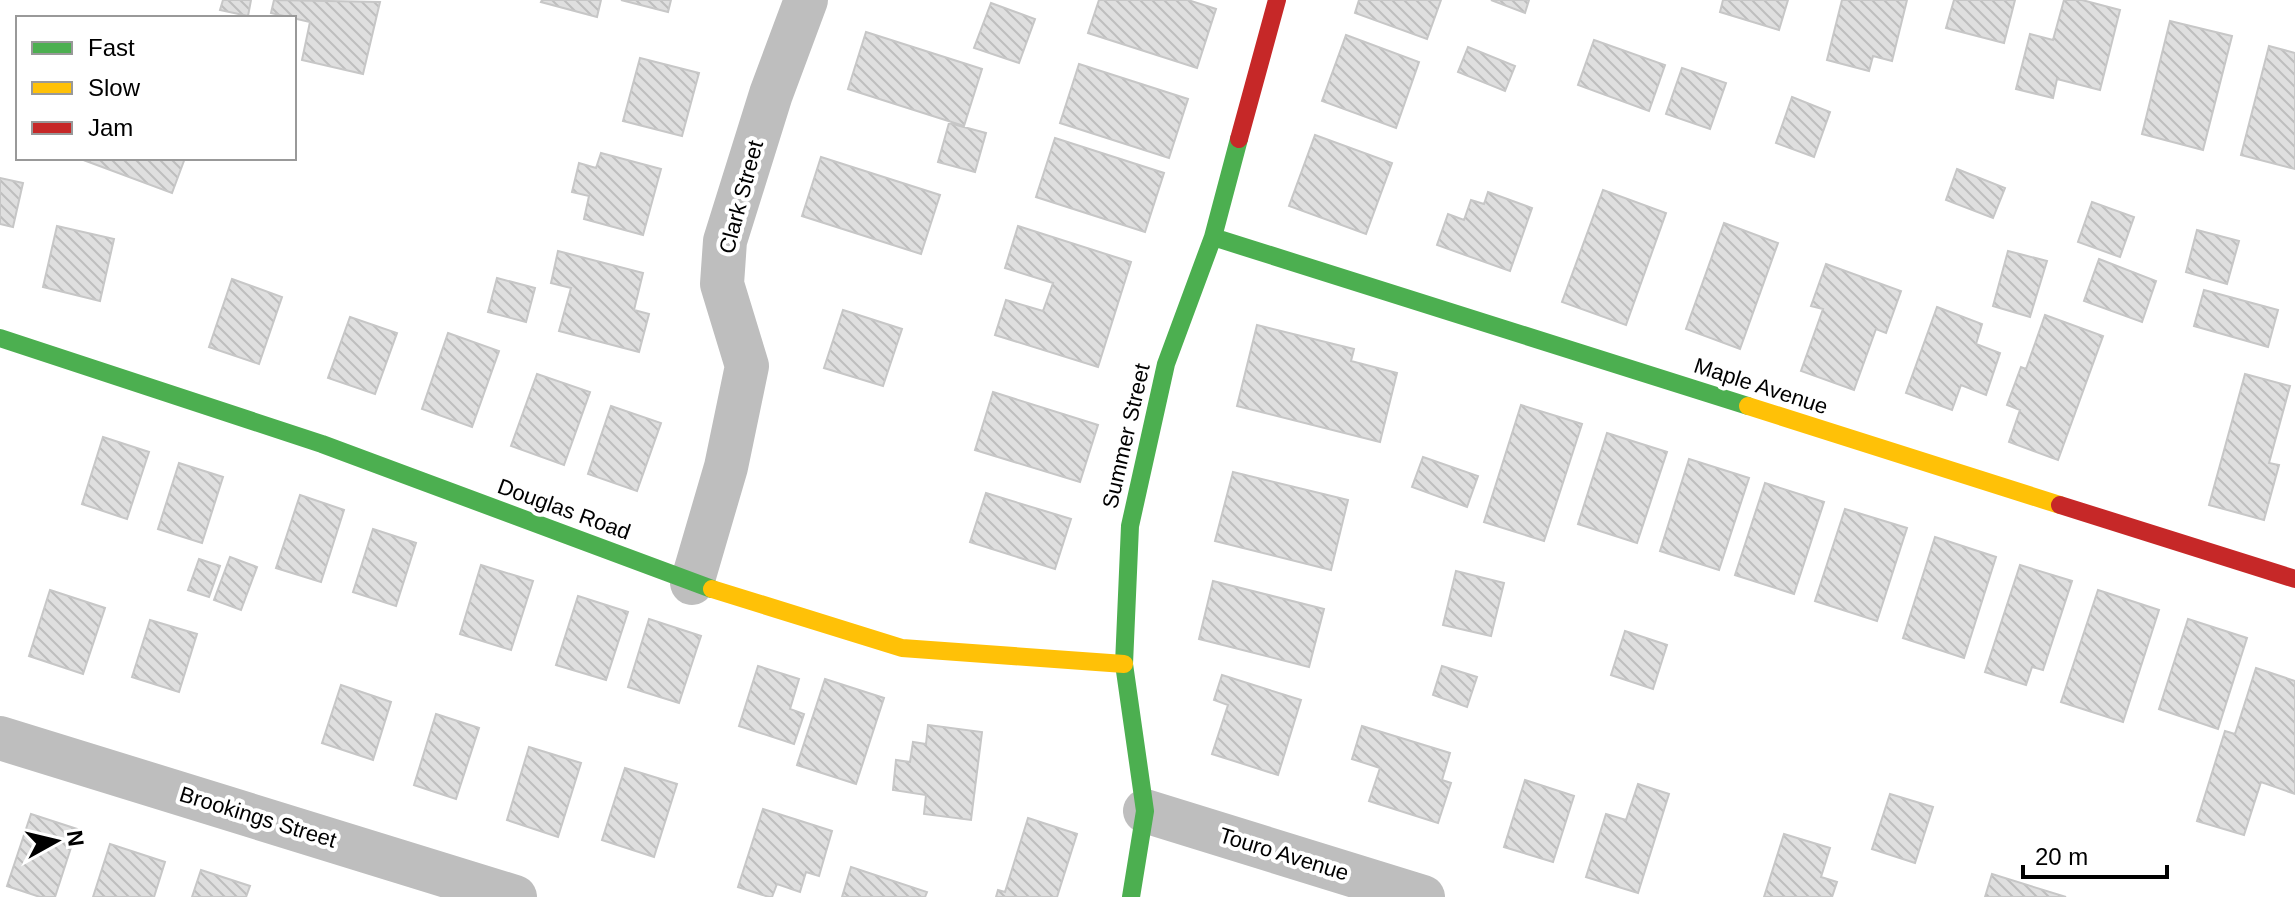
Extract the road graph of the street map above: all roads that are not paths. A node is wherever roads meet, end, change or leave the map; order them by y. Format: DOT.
graph roads {
  1 [pos="806,0"];
  2 [pos="1277,0"];
  3 [pos="1213,237"];
  4 [pos="0,338"];
  5 [pos="2295,579"];
  6 [pos="692,583"];
  7 [pos="1124,664"];
  8 [pos="0,738"];
  9 [pos="1145,811"];
  10 [pos="515,897"];
  11 [pos="1131,897"];
  12 [pos="1423,897"];
  1 -- 6 [label="street, Clark Street"];
  2 -- 3 [label="street, Summer Street"];
  3 -- 5 [label="street, Maple Avenue"];
  3 -- 7 [label="street, Summer Street"];
  4 -- 6 [label="street, Douglas Road"];
  6 -- 7 [label="street, Douglas Road"];
  7 -- 9 [label="street, Summer Street"];
  8 -- 10 [label="street, Brookings Street"];
  9 -- 11 [label="street, Summer Street"];
  9 -- 12 [label="street, Touro Avenue"];
}
